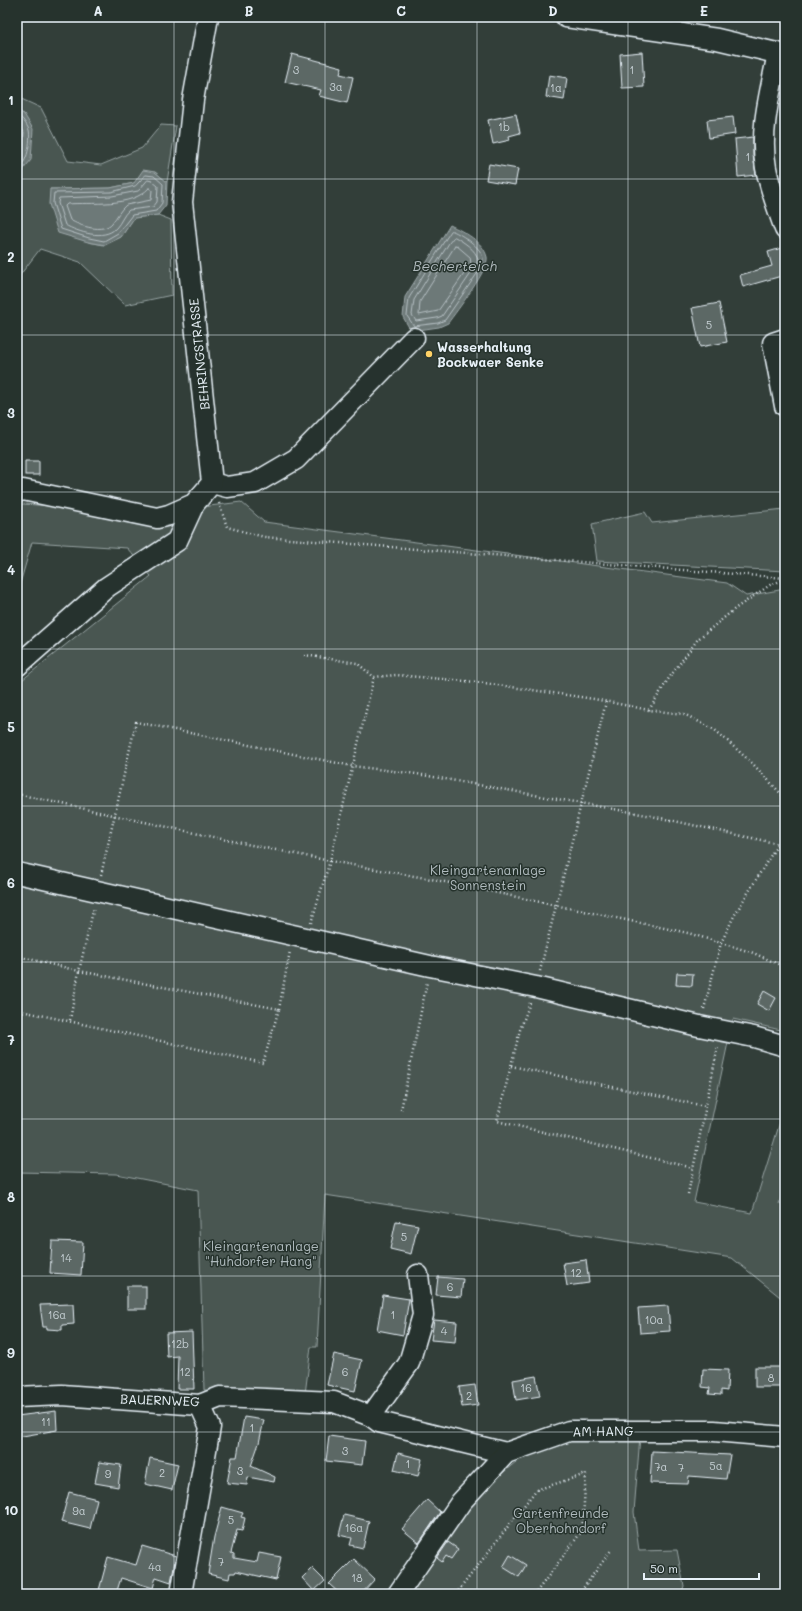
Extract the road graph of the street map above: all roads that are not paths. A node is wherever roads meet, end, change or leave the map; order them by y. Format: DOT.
graph roads {
  1 [pos="208,17"];
  2 [pos="566,17"];
  3 [pos="781,54"];
  4 [pos="785,229"];
  5 [pos="414,338"];
  6 [pos="785,339"];
  7 [pos="785,406"];
  8 [pos="212,483"];
  9 [pos="17,492"];
  10 [pos="194,504"];
  11 [pos="17,666"];
  12 [pos="17,874"];
  13 [pos="785,1046"];
  14 [pos="418,1275"];
  15 [pos="17,1397"];
  16 [pos="200,1404"];
  17 [pos="375,1419"];
  18 [pos="785,1437"];
  19 [pos="506,1453"];
  20 [pos="180,1594"];
  21 [pos="398,1594"];
  1 -- 8 [label="street, BEHRINGSTRASSE"];
  2 -- 3 [label="street"];
  3 -- 4 [label="street"];
  5 -- 8 [label="street"];
  6 -- 7 [label="street"];
  8 -- 10 [label="street"];
  9 -- 10 [label="street"];
  10 -- 11 [label="street"];
  12 -- 13 [label="street"];
  14 -- 17 [label="street"];
  15 -- 16 [label="street, BAUERNWEG"];
  16 -- 17 [label="street, BAUERNWEG"];
  16 -- 20 [label="street"];
  17 -- 19 [label="street, BAUERNWEG"];
  18 -- 19 [label="street, AM HANG"];
  19 -- 21 [label="street, AM HANG"];
}
